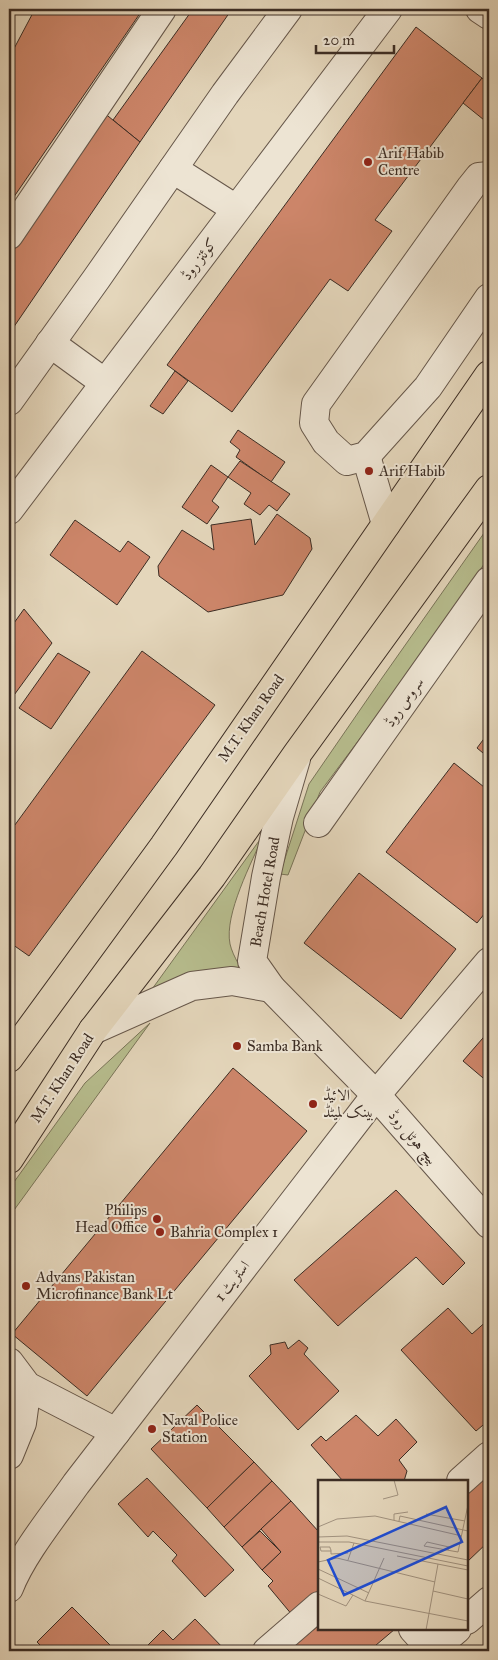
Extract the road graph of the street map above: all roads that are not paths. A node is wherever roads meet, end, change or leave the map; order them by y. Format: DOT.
graph roads {
  1 [pos="162,9"];
  2 [pos="288,9"];
  3 [pos="388,9"];
  4 [pos="480,9"];
  5 [pos="489,15"];
  6 [pos="172,170"];
  7 [pos="489,176"];
  8 [pos="236,209"];
  9 [pos="9,235"];
  10 [pos="489,298"];
  11 [pos="50,343"];
  12 [pos="489,375"];
  13 [pos="105,383"];
  14 [pos="9,400"];
  15 [pos="366,456"];
  16 [pos="489,489"];
  17 [pos="9,510"];
  18 [pos="386,524"];
  19 [pos="489,581"];
  20 [pos="297,754"];
  21 [pos="318,823"];
  22 [pos="489,962"];
  23 [pos="271,988"];
  24 [pos="93,1030"];
  25 [pos="9,1058"];
  26 [pos="376,1095"];
  27 [pos="9,1159"];
  28 [pos="489,1224"];
  29 [pos="9,1362"];
  30 [pos="27,1386"];
  31 [pos="116,1432"];
  32 [pos="9,1455"];
  33 [pos="489,1456"];
  34 [pos="462,1480"];
  35 [pos="9,1588"];
  36 [pos="489,1601"];
  37 [pos="318,1607"];
  38 [pos="468,1619"];
  39 [pos="414,1630"];
  40 [pos="456,1630"];
  41 [pos="268,1651"];
  42 [pos="431,1651"];
  1 -- 9 [label="street"];
  2 -- 6 [label="street"];
  3 -- 8 [label="street, کوئنز روڈ"];
  4 -- 5 [label="street"];
  6 -- 8 [label="street"];
  6 -- 11 [label="street"];
  7 -- 15 [label="street"];
  8 -- 13 [label="street, کوئنز روڈ"];
  10 -- 15 [label="street"];
  11 -- 13 [label="street"];
  11 -- 14 [label="street"];
  12 -- 18 [label="highway, M.T. Khan Road"];
  13 -- 17 [label="street, کوئنز روڈ"];
  15 -- 18 [label="street"];
  16 -- 20 [label="highway, M.T. Khan Road"];
  18 -- 25 [label="highway, M.T. Khan Road"];
  19 -- 21 [label="street, سروس روڈ"];
  20 -- 23 [label="street, Beach Hotel Road"];
  20 -- 24 [label="highway, M.T. Khan Road"];
  22 -- 26 [label="street, اسٹریٹ 1"];
  23 -- 24 [label="street"];
  23 -- 26 [label="street, بیچ ہوٹل روڈ"];
  24 -- 27 [label="highway, M.T. Khan Road"];
  26 -- 28 [label="street, بیچ ہوٹل روڈ"];
  26 -- 31 [label="street, اسٹریٹ 1"];
  29 -- 30 [label="street"];
  30 -- 31 [label="street"];
  30 -- 32 [label="street"];
  31 -- 35 [label="street, اسٹریٹ 1"];
  33 -- 34 [label="street"];
  36 -- 38 [label="street"];
  37 -- 41 [label="street"];
  39 -- 42 [label="street"];
  40 -- 42 [label="street"];
}
